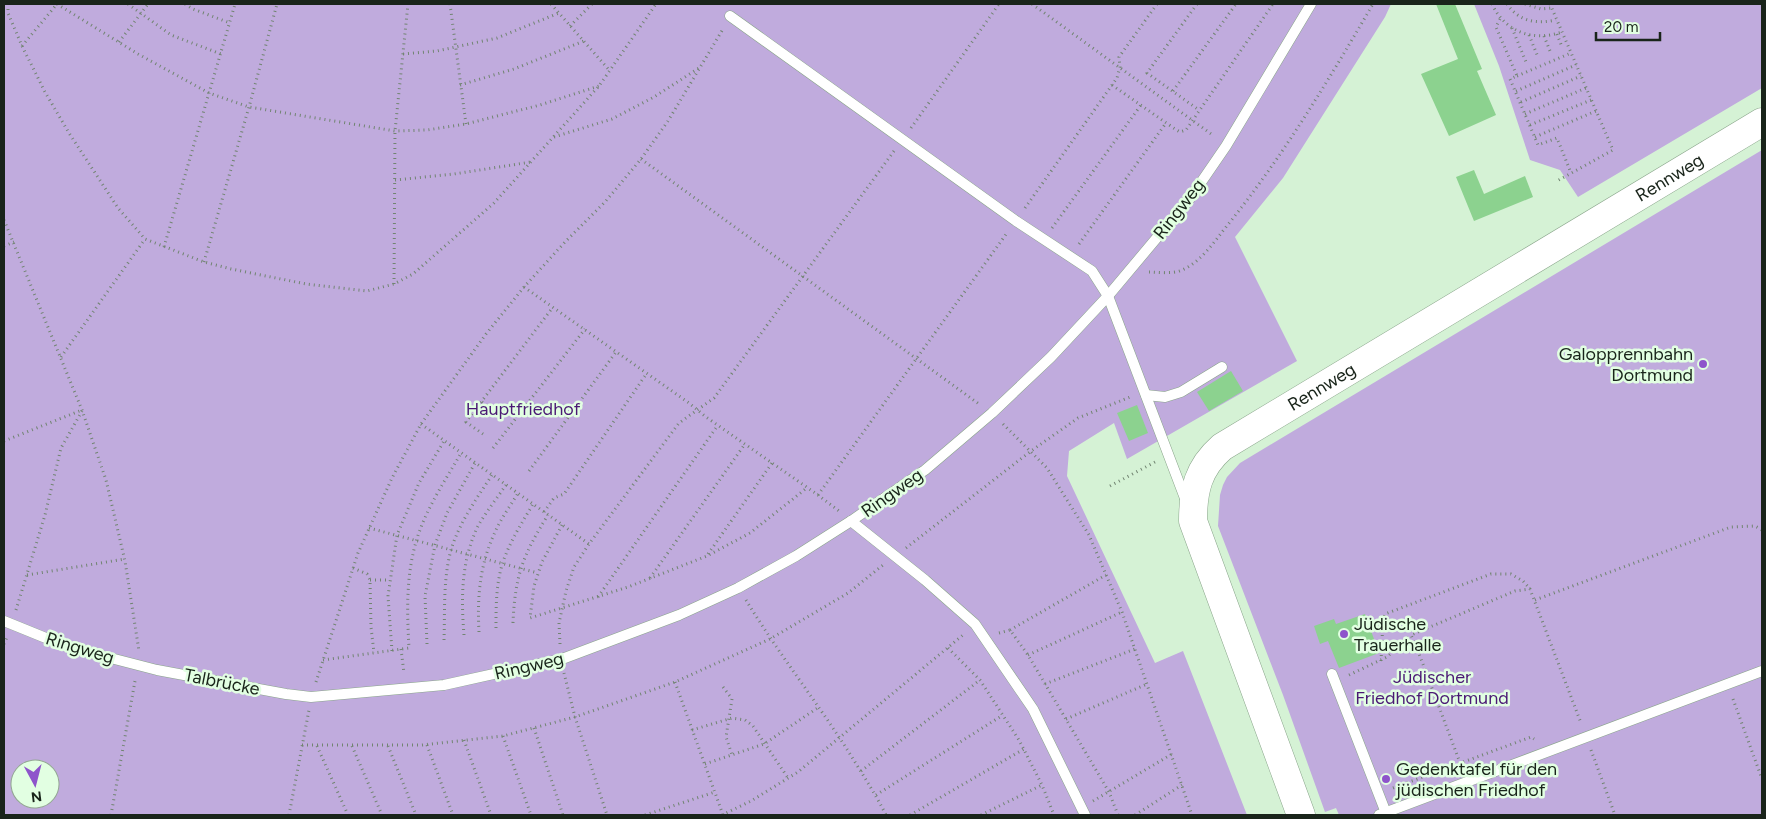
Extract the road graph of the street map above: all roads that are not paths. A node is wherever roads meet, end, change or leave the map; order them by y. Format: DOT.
graph roads {
  1 [pos="1311,4"];
  2 [pos="730,16"];
  3 [pos="1762,122"];
  4 [pos="1108,296"];
  5 [pos="1222,367"];
  6 [pos="1145,393"];
  7 [pos="851,521"];
  8 [pos="1193,521"];
  9 [pos="8,623"];
  10 [pos="157,670"];
  11 [pos="1762,671"];
  12 [pos="1334,678"];
  13 [pos="286,694"];
  14 [pos="1084,812"];
  15 [pos="1382,814"];
  16 [pos="1301,815"];
  1 -- 4 [label="lane, Ringweg"];
  2 -- 4 [label="lane"];
  3 -- 8 [label="street, Rennweg"];
  4 -- 6 [label="lane"];
  4 -- 7 [label="lane, Ringweg"];
  5 -- 6 [label="lane"];
  6 -- 8 [label="lane"];
  7 -- 13 [label="lane, Ringweg"];
  7 -- 14 [label="lane"];
  8 -- 16 [label="street, Rennweg"];
  9 -- 10 [label="lane, Ringweg"];
  10 -- 13 [label="lane, Talbrücke"];
  11 -- 15 [label="lane"];
  12 -- 15 [label="lane"];
}
